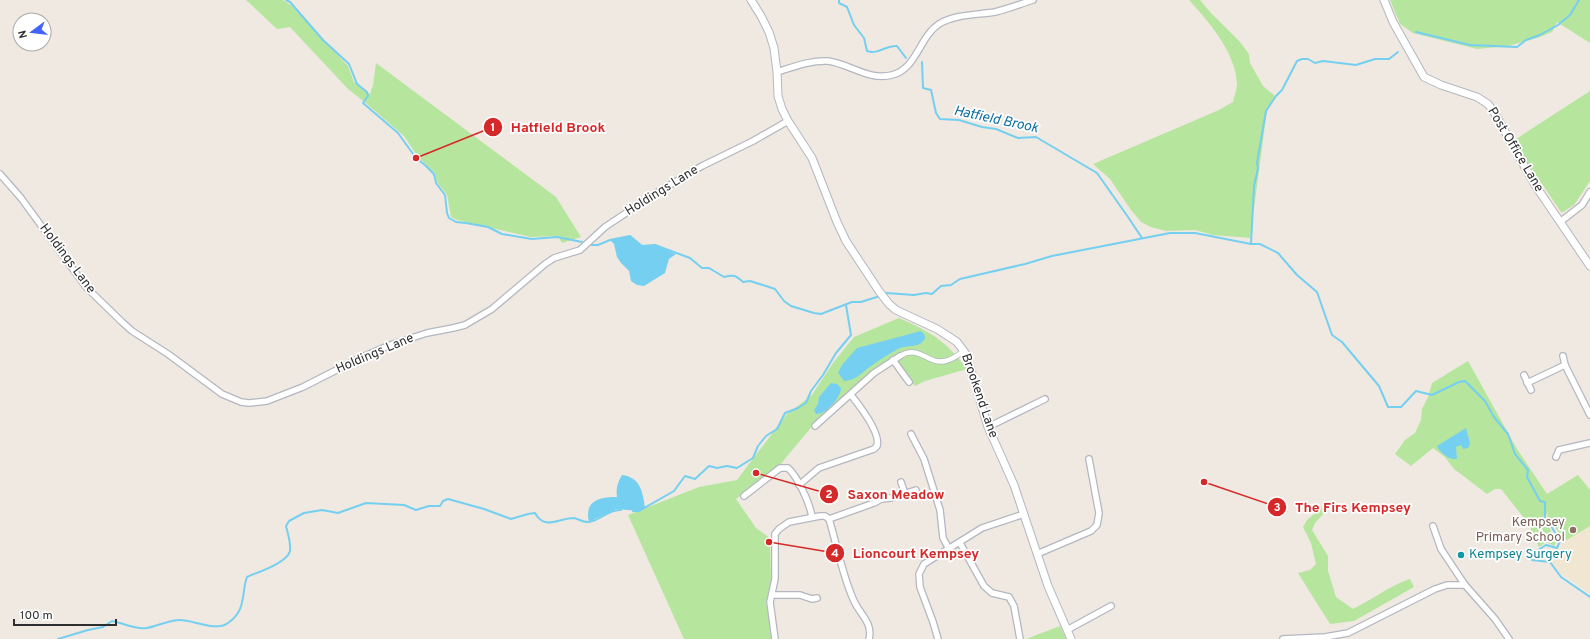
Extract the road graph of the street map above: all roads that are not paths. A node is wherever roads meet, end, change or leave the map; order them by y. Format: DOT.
graph roads {
  1 [pos="751,0"];
  2 [pos="1033,0"];
  3 [pos="1384,0"];
  4 [pos="777,72"];
  5 [pos="788,121"];
  6 [pos="0,174"];
  7 [pos="1590,192"];
  8 [pos="1560,222"];
  9 [pos="1590,266"];
  10 [pos="964,351"];
  11 [pos="900,356"];
  12 [pos="1563,356"];
  13 [pos="893,360"];
  14 [pos="1565,365"];
  15 [pos="1524,375"];
  16 [pos="909,382"];
  17 [pos="1528,383"];
  18 [pos="1531,390"];
  19 [pos="851,394"];
  20 [pos="1046,399"];
  21 [pos="1590,415"];
  22 [pos="816,426"];
  23 [pos="988,426"];
  24 [pos="911,434"];
  25 [pos="1590,442"];
  26 [pos="1556,457"];
  27 [pos="1089,459"];
  28 [pos="901,482"];
  29 [pos="799,485"];
  30 [pos="916,490"];
  31 [pos="905,494"];
  32 [pos="744,496"];
  33 [pos="1024,514"];
  34 [pos="812,517"];
  35 [pos="829,519"];
  36 [pos="1433,526"];
  37 [pos="960,543"];
  38 [pos="949,549"];
  39 [pos="1037,554"];
  40 [pos="1465,584"];
  41 [pos="772,595"];
  42 [pos="817,598"];
  43 [pos="1111,606"];
  44 [pos="1067,630"];
  45 [pos="775,639"];
  46 [pos="869,639"];
  47 [pos="938,639"];
  48 [pos="1020,639"];
  49 [pos="1071,639"];
  50 [pos="1283,639"];
  51 [pos="1509,639"];
  1 -- 4 [label="street, Brookend Lane"];
  2 -- 4 [label="street"];
  3 -- 8 [label="street, Post Office Lane"];
  4 -- 5 [label="street, Brookend Lane"];
  5 -- 6 [label="street, Holdings Lane"];
  5 -- 10 [label="street, Brookend Lane"];
  7 -- 8 [label="street"];
  8 -- 9 [label="street, Post Office Lane"];
  10 -- 11 [label="street"];
  10 -- 23 [label="street, Brookend Lane"];
  11 -- 13 [label="street"];
  12 -- 14 [label="street"];
  13 -- 16 [label="street"];
  13 -- 19 [label="street"];
  14 -- 17 [label="street"];
  14 -- 21 [label="street"];
  15 -- 17 [label="street"];
  17 -- 18 [label="street"];
  19 -- 22 [label="street"];
  19 -- 29 [label="street"];
  20 -- 23 [label="street"];
  23 -- 33 [label="street, Brookend Lane"];
  24 -- 38 [label="street"];
  25 -- 26 [label="street"];
  27 -- 39 [label="street"];
  28 -- 31 [label="street"];
  29 -- 32 [label="street"];
  29 -- 34 [label="street"];
  30 -- 31 [label="street"];
  31 -- 35 [label="street"];
  33 -- 37 [label="street"];
  33 -- 39 [label="street, Brookend Lane"];
  34 -- 35 [label="street"];
  34 -- 41 [label="street"];
  35 -- 46 [label="street"];
  36 -- 40 [label="street"];
  37 -- 38 [label="street"];
  37 -- 48 [label="street"];
  38 -- 47 [label="street"];
  39 -- 44 [label="street, Brookend Lane"];
  40 -- 50 [label="street"];
  40 -- 51 [label="street"];
  41 -- 42 [label="street"];
  41 -- 45 [label="street"];
  43 -- 44 [label="street"];
  44 -- 49 [label="street, Brookend Lane"];
}
